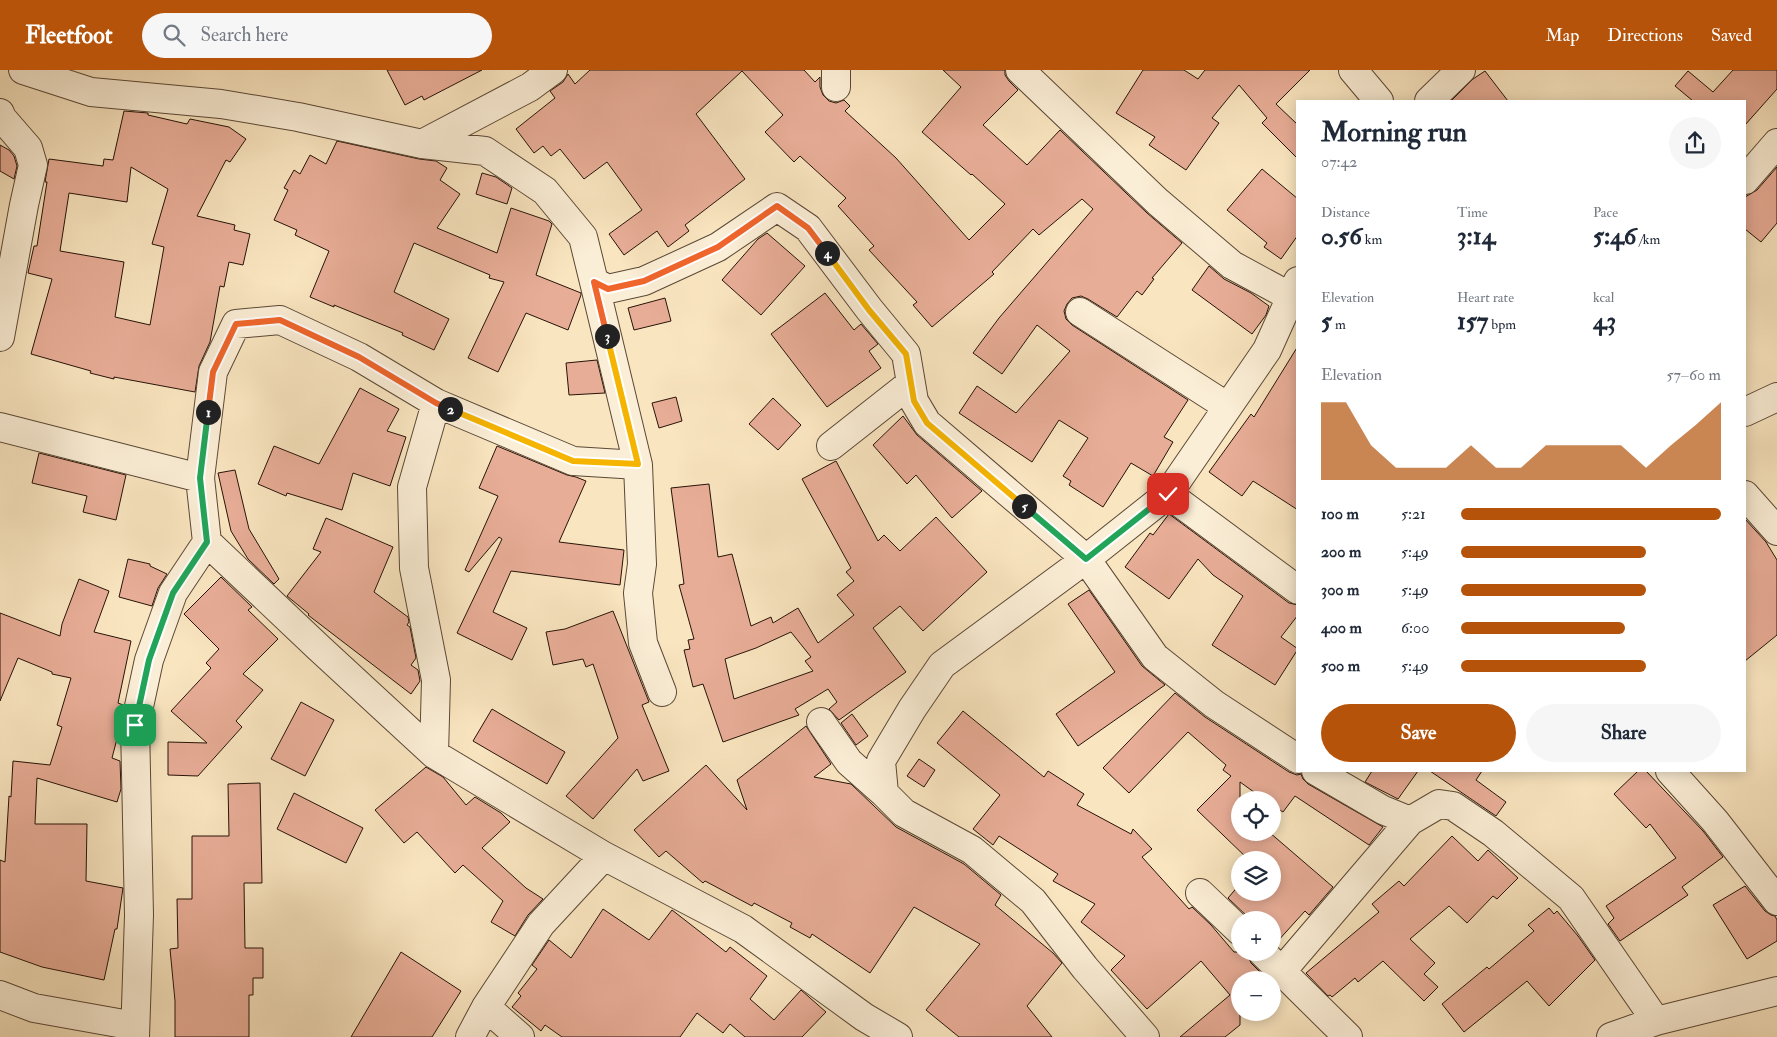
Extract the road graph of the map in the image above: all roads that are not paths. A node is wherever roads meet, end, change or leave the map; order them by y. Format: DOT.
graph roads {
  1 [pos="24,70"];
  2 [pos="553,70"];
  3 [pos="1020,70"];
  4 [pos="1353,70"];
  5 [pos="1461,70"];
  6 [pos="1378,100"];
  7 [pos="1430,100"];
  8 [pos="0,113"];
  9 [pos="1777,143"];
  10 [pos="422,144"];
  11 [pos="1746,179"];
  12 [pos="594,282"];
  13 [pos="1294,289"];
  14 [pos="1080,312"];
  15 [pos="0,337"];
  16 [pos="911,383"];
  17 [pos="1777,397"];
  18 [pos="436,403"];
  19 [pos="1228,407"];
  20 [pos="1746,412"];
  21 [pos="0,427"];
  22 [pos="830,446"];
  23 [pos="638,464"];
  24 [pos="200,478"];
  25 [pos="1168,494"];
  26 [pos="1746,496"];
  27 [pos="1777,531"];
  28 [pos="207,542"];
  29 [pos="1086,559"];
  30 [pos="1296,589"];
  31 [pos="662,692"];
  32 [pos="821,722"];
  33 [pos="434,754"];
  34 [pos="1296,758"];
  35 [pos="1318,772"];
  36 [pos="1671,772"];
  37 [pos="884,793"];
  38 [pos="1410,821"];
  39 [pos="604,856"];
  40 [pos="1200,893"];
  41 [pos="1777,901"];
  42 [pos="1231,923"];
  43 [pos="1271,961"];
  44 [pos="1282,972"];
  45 [pos="1777,992"];
  46 [pos="0,995"];
  47 [pos="486,1007"];
  48 [pos="1656,1021"];
  49 [pos="135,1031"];
  50 [pos="1614,1036"];
  51 [pos="470,1037"];
  52 [pos="520,1037"];
  53 [pos="898,1037"];
  54 [pos="1145,1037"];
  55 [pos="1348,1037"];
  1 -- 10 [label="street"];
  2 -- 10 [label="street"];
  3 -- 13 [label="street"];
  4 -- 6 [label="street"];
  5 -- 7 [label="street"];
  8 -- 15 [label="street"];
  9 -- 11 [label="street"];
  10 -- 12 [label="street"];
  12 -- 16 [label="street"];
  12 -- 23 [label="street"];
  13 -- 19 [label="street"];
  14 -- 19 [label="street"];
  16 -- 22 [label="street"];
  16 -- 29 [label="street"];
  17 -- 20 [label="street"];
  18 -- 23 [label="street"];
  18 -- 24 [label="street"];
  18 -- 33 [label="street"];
  19 -- 25 [label="street"];
  21 -- 24 [label="street"];
  23 -- 31 [label="street"];
  24 -- 28 [label="street"];
  25 -- 29 [label="street"];
  25 -- 30 [label="street"];
  26 -- 27 [label="street"];
  28 -- 33 [label="street"];
  28 -- 49 [label="street"];
  29 -- 34 [label="street"];
  29 -- 37 [label="street"];
  32 -- 37 [label="street"];
  33 -- 39 [label="street"];
  35 -- 38 [label="street"];
  36 -- 41 [label="street"];
  37 -- 54 [label="street"];
  38 -- 44 [label="street"];
  38 -- 48 [label="street"];
  39 -- 47 [label="street"];
  39 -- 53 [label="street"];
  40 -- 42 [label="street"];
  43 -- 44 [label="street"];
  44 -- 55 [label="street"];
  45 -- 48 [label="street"];
  46 -- 49 [label="street"];
  47 -- 51 [label="street"];
  47 -- 52 [label="street"];
  48 -- 50 [label="street"];
}
